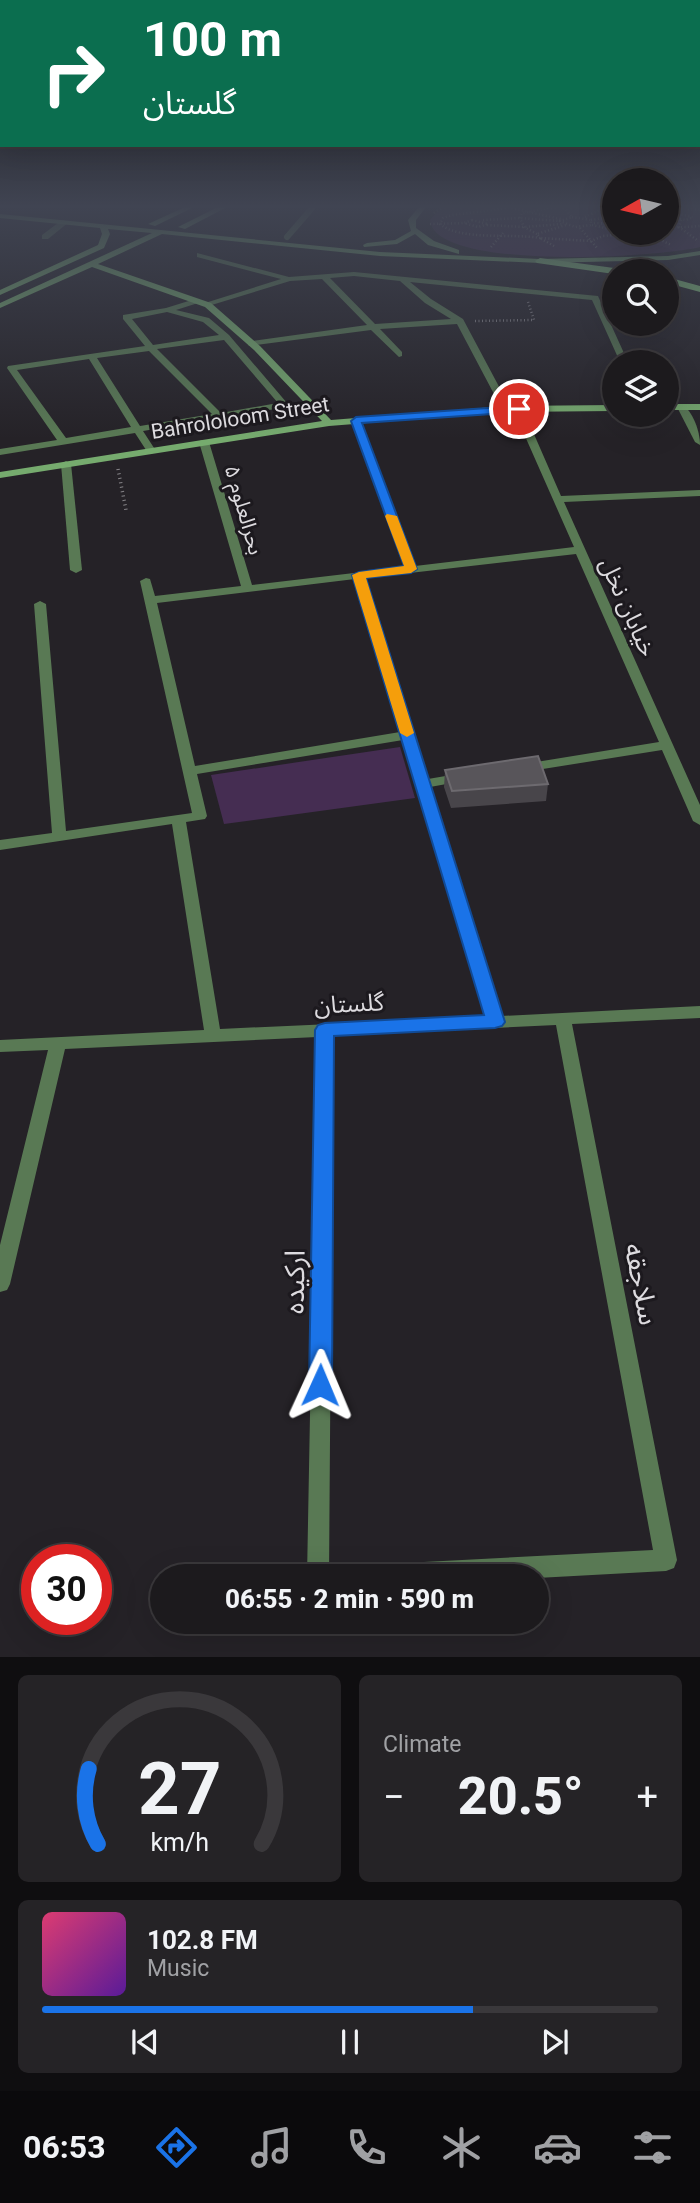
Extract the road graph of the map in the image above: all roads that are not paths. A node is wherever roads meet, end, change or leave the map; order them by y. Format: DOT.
graph roads {
  1 [pos="19,284"];
  2 [pos="47,284"];
  3 [pos="149,284"];
  4 [pos="272,284"];
  5 [pos="332,284"];
  6 [pos="408,284"];
  7 [pos="452,284"];
  8 [pos="683,284"];
  9 [pos="700,289"];
  10 [pos="0,293"];
  11 [pos="195,301"];
  12 [pos="208,305"];
  13 [pos="0,306"];
  14 [pos="167,310"];
  15 [pos="460,321"];
  16 [pos="373,327"];
  17 [pos="226,337"];
  18 [pos="252,344"];
  19 [pos="151,348"];
  20 [pos="619,350"];
  21 [pos="399,354"];
  22 [pos="91,356"];
  23 [pos="682,407"];
  24 [pos="700,407"];
  25 [pos="602,408"];
  26 [pos="512,409"];
  27 [pos="219,416"];
  28 [pos="356,421"];
  29 [pos="329,423"];
  30 [pos="139,430"];
  31 [pos="64,442"];
  32 [pos="204,442"];
  33 [pos="700,442"];
  34 [pos="151,451"];
  35 [pos="0,452"];
  36 [pos="66,464"];
  37 [pos="0,475"];
  38 [pos="700,493"];
  39 [pos="558,499"];
  40 [pos="580,550"];
  41 [pos="411,569"];
  42 [pos="76,570"];
  43 [pos="359,575"];
  44 [pos="146,581"];
  45 [pos="247,588"];
  46 [pos="149,600"];
  47 [pos="40,604"];
  48 [pos="408,736"];
  49 [pos="666,745"];
  50 [pos="191,771"];
  51 [pos="504,771"];
  52 [pos="477,775"];
  53 [pos="423,784"];
  54 [pos="698,813"];
  55 [pos="178,819"];
  56 [pos="59,837"];
  57 [pos="0,845"];
  58 [pos="700,1012"];
  59 [pos="563,1018"];
  60 [pos="495,1022"];
  61 [pos="325,1030"];
  62 [pos="213,1035"];
  63 [pos="58,1043"];
  64 [pos="0,1046"];
  65 [pos="0,1284"];
  66 [pos="318,1564"];
  67 [pos="549,1566"];
  1 -- 10 [label="main road"];
  2 -- 13 [label="main road"];
  3 -- 11 [label="main road"];
  4 -- 12 [label="street"];
  5 -- 16 [label="street"];
  6 -- 15 [label="street"];
  7 -- 20 [label="street"];
  8 -- 9 [label="main road"];
  11 -- 12 [label="main road"];
  11 -- 14 [label="street"];
  12 -- 18 [label="main road"];
  14 -- 17 [label="street"];
  14 -- 19 [label="street"];
  15 -- 16 [label="street"];
  15 -- 26 [label="street, خیابان نخل"];
  16 -- 18 [label="street"];
  16 -- 21 [label="street"];
  17 -- 19 [label="street"];
  17 -- 27 [label="street"];
  18 -- 29 [label="main road"];
  19 -- 22 [label="street"];
  19 -- 27 [label="street"];
  22 -- 30 [label="street"];
  22 -- 31 [label="street"];
  23 -- 24 [label="main road"];
  23 -- 33 [label="street"];
  25 -- 26 [label="main road, Bahrololoom Street"];
  26 -- 28 [label="main road, Bahrololoom Street"];
  26 -- 39 [label="street, خیابان نخل"];
  27 -- 30 [label="street"];
  28 -- 29 [label="main road, Bahrololoom Street"];
  28 -- 41 [label="street"];
  29 -- 32 [label="main road, Bahrololoom Street"];
  30 -- 31 [label="street"];
  30 -- 34 [label="street"];
  31 -- 35 [label="street"];
  32 -- 34 [label="main road, Bahrololoom Street"];
  32 -- 45 [label="street, بحرالعلوم ۵"];
  34 -- 36 [label="main road, Bahrololoom Street"];
  36 -- 37 [label="main road, Bahrololoom Street"];
  36 -- 42 [label="street"];
  38 -- 39 [label="street"];
  39 -- 40 [label="street, خیابان نخل"];
  40 -- 41 [label="street"];
  40 -- 49 [label="street, خیابان نخل"];
  41 -- 43 [label="street"];
  43 -- 45 [label="street"];
  43 -- 48 [label="street"];
  44 -- 46 [label="street"];
  45 -- 46 [label="street"];
  46 -- 50 [label="street"];
  47 -- 56 [label="street"];
  48 -- 50 [label="street"];
  48 -- 53 [label="street"];
  49 -- 51 [label="street"];
  49 -- 54 [label="street, خیابان نخل"];
  50 -- 55 [label="street"];
  52 -- 53 [label="street"];
  53 -- 60 [label="street"];
  55 -- 56 [label="street"];
  55 -- 62 [label="street"];
  56 -- 57 [label="street"];
  58 -- 59 [label="street, گلستان"];
  59 -- 60 [label="street, گلستان"];
  59 -- 67 [label="street, سلاجقه"];
  60 -- 61 [label="street, گلستان"];
  61 -- 62 [label="street, گلستان"];
  61 -- 66 [label="street, ارکیده"];
  62 -- 63 [label="street, گلستان"];
  63 -- 64 [label="street, گلستان"];
  63 -- 65 [label="street"];
}
